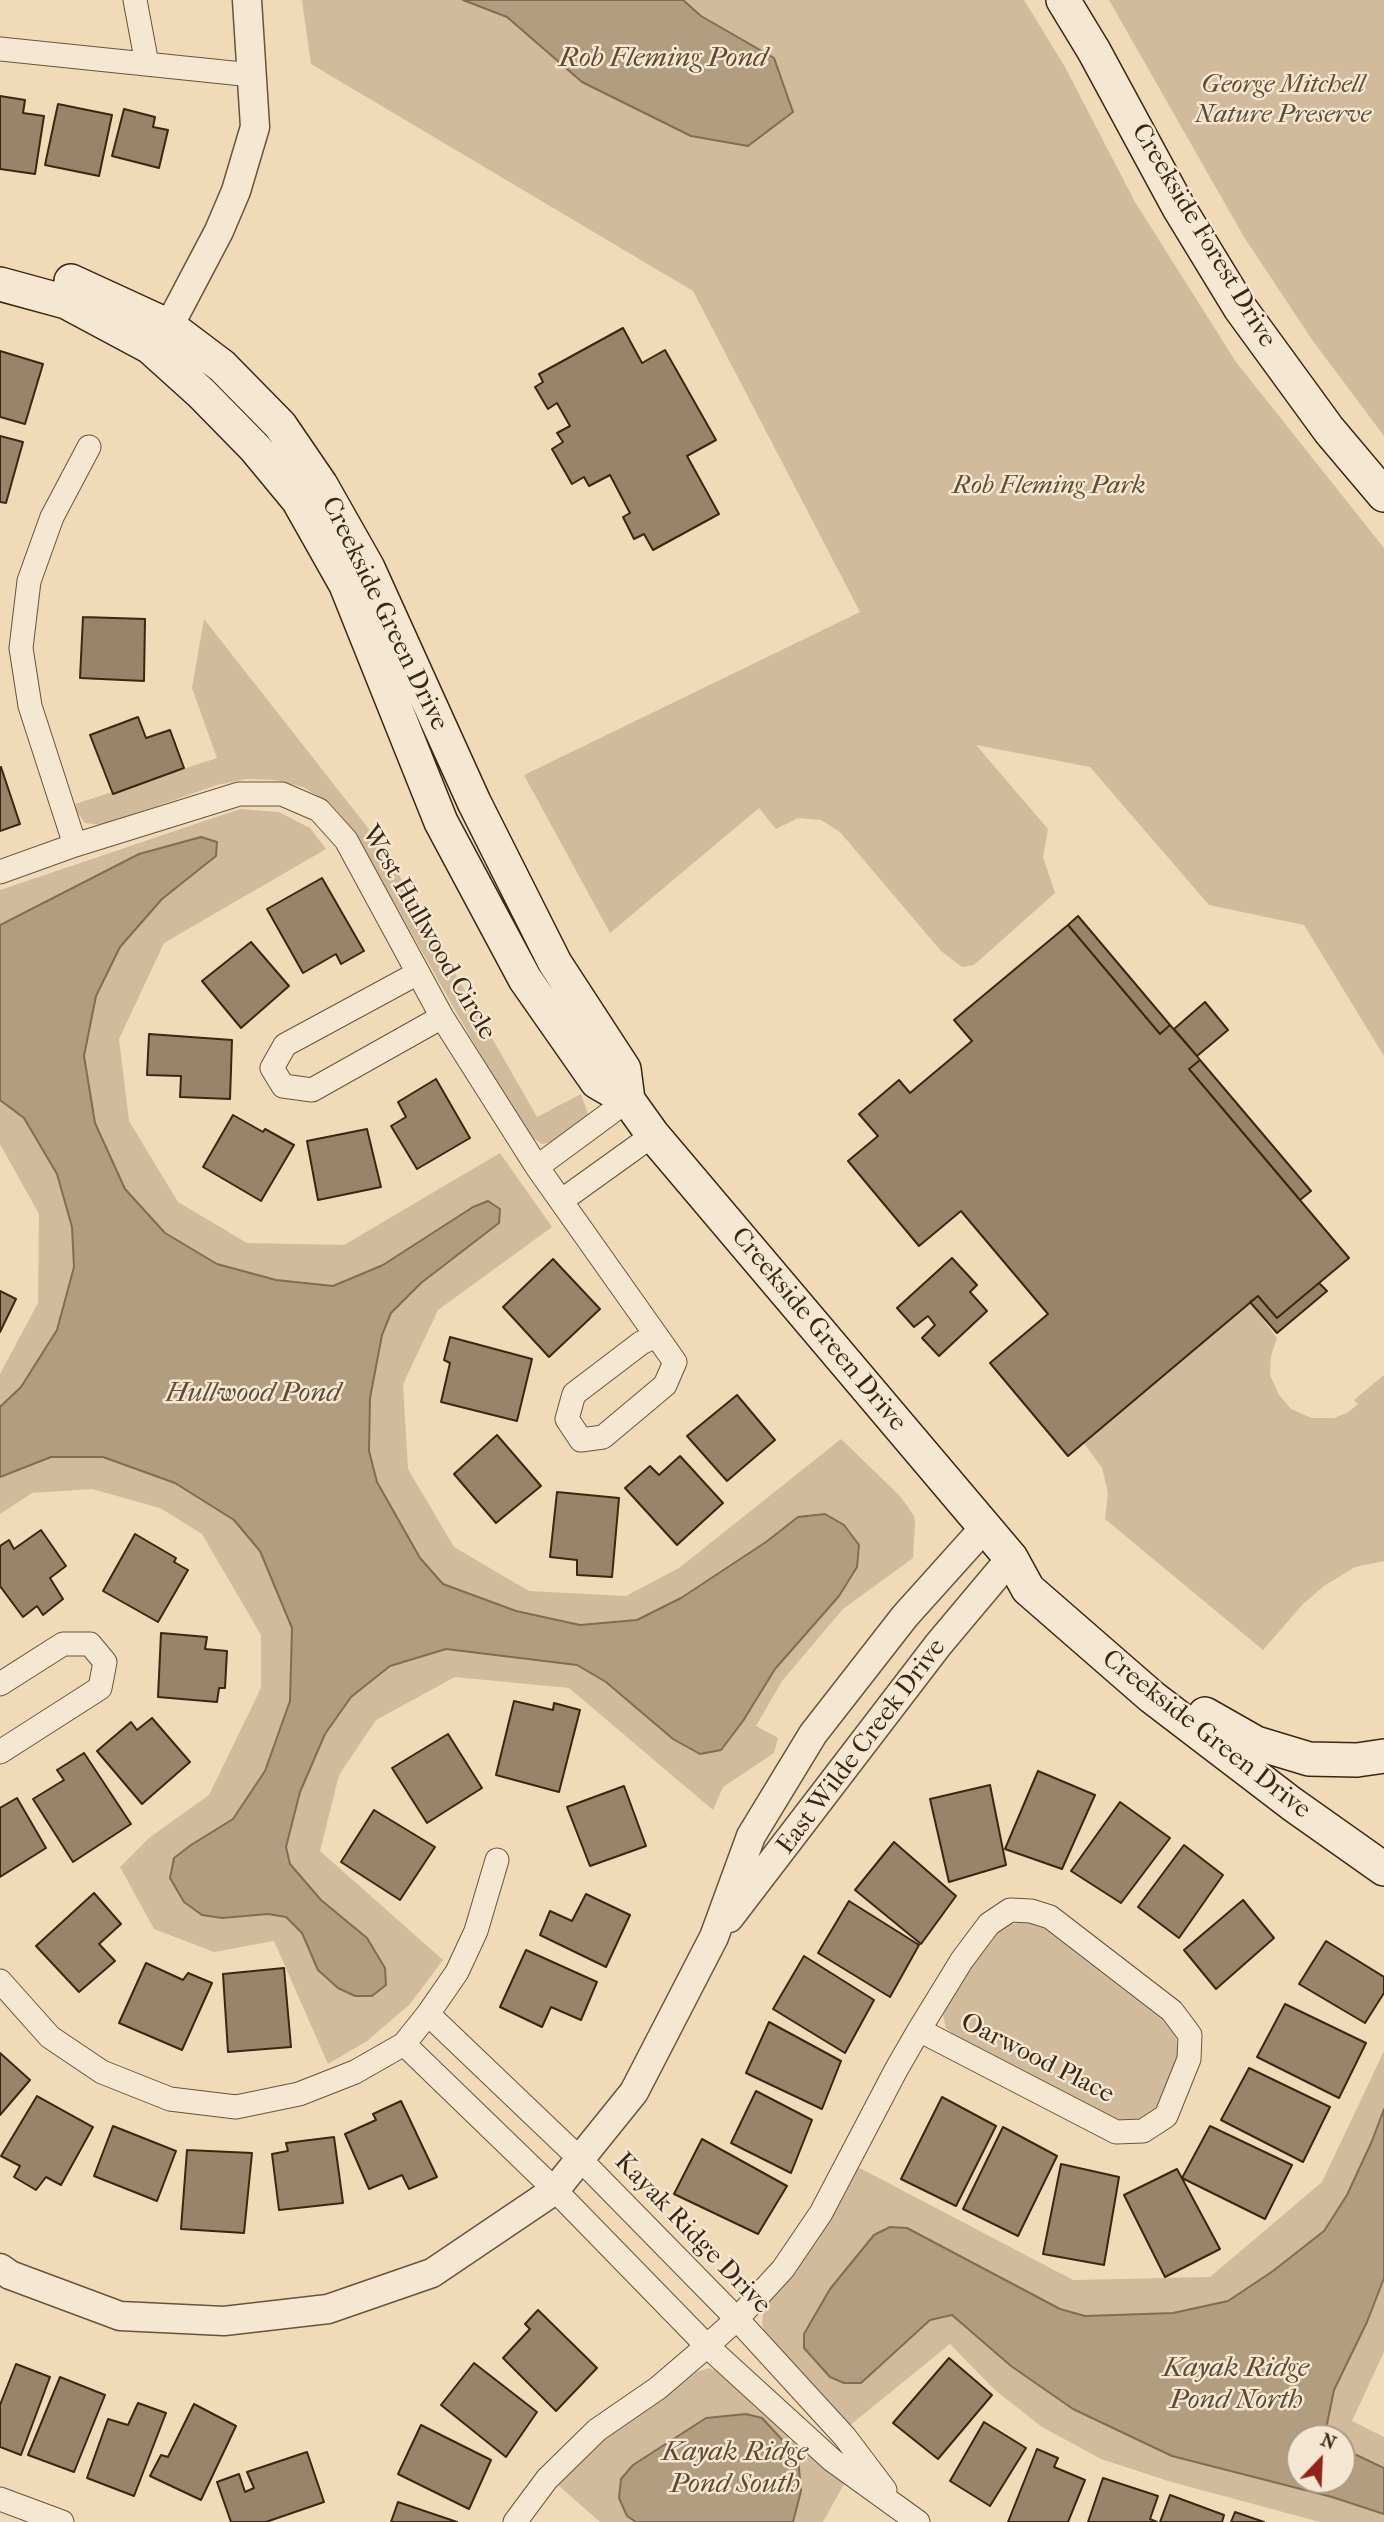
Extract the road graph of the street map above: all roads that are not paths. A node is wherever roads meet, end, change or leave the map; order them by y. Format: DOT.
graph roads {
  1 [pos="135,0"];
  2 [pos="247,0"];
  3 [pos="1063,0"];
  4 [pos="0,49"];
  5 [pos="147,64"];
  6 [pos="252,75"];
  7 [pos="0,262"];
  8 [pos="0,284"];
  9 [pos="160,337"];
  10 [pos="89,447"];
  11 [pos="1384,495"];
  12 [pos="75,845"];
  13 [pos="0,872"];
  14 [pos="418,973"];
  15 [pos="442,1017"];
  16 [pos="628,1100"];
  17 [pos="653,1135"];
  18 [pos="537,1167"];
  19 [pos="561,1201"];
  20 [pos="656,1336"];
  21 [pos="985,1527"];
  22 [pos="1011,1558"];
  23 [pos="0,1684"];
  24 [pos="0,1752"];
  25 [pos="1384,1756"];
  26 [pos="497,1860"];
  27 [pos="1384,1869"];
  28 [pos="714,1937"];
  29 [pos="0,1981"];
  30 [pos="428,2014"];
  31 [pos="919,2030"];
  32 [pos="404,2044"];
  33 [pos="581,2160"];
  34 [pos="555,2190"];
  35 [pos="0,2268"];
  36 [pos="737,2319"];
  37 [pos="707,2346"];
  38 [pos="0,2499"];
  39 [pos="909,2516"];
  40 [pos="62,2522"];
  41 [pos="515,2522"];
  1 -- 5 [label="street"];
  2 -- 6 [label="street"];
  3 -- 11 [label="main road, Creekside Forest Drive"];
  4 -- 5 [label="street"];
  5 -- 6 [label="street"];
  6 -- 9 [label="street"];
  7 -- 9 [label="main road, Creekside Green Drive"];
  8 -- 9 [label="main road, Creekside Green Drive"];
  9 -- 16 [label="main road, Creekside Green Drive"];
  10 -- 12 [label="street"];
  12 -- 13 [label="street, West Hullwood Circle"];
  12 -- 14 [label="street, West Hullwood Circle"];
  14 -- 15 [label="street, West Hullwood Circle"];
  14 -- 15 [label="street"];
  15 -- 18 [label="street, West Hullwood Circle"];
  16 -- 17 [label="main road, Creekside Green Drive"];
  16 -- 18 [label="street"];
  17 -- 19 [label="street"];
  17 -- 21 [label="main road, Creekside Green Drive"];
  18 -- 19 [label="street, West Hullwood Circle"];
  19 -- 20 [label="street, West Hullwood Circle"];
  20 -- 20 [label="street, West Hullwood Circle"];
  21 -- 22 [label="main road, Creekside Green Drive"];
  21 -- 28 [label="street, East Wilde Creek Drive"];
  22 -- 25 [label="main road, Creekside Green Drive"];
  22 -- 27 [label="main road, Creekside Green Drive"];
  22 -- 28 [label="street, East Wilde Creek Drive"];
  23 -- 24 [label="street"];
  26 -- 30 [label="street"];
  28 -- 33 [label="street, East Wilde Creek Drive"];
  29 -- 32 [label="street"];
  30 -- 32 [label="street"];
  30 -- 33 [label="street, Kayak Ridge Drive"];
  31 -- 31 [label="street, Oarwood Place"];
  31 -- 36 [label="street, Oarwood Place"];
  32 -- 34 [label="street, Kayak Ridge Drive"];
  33 -- 34 [label="street, East Wilde Creek Drive"];
  33 -- 36 [label="street, Kayak Ridge Drive"];
  34 -- 35 [label="street, East Wilde Creek Drive"];
  34 -- 37 [label="street, Kayak Ridge Drive"];
  36 -- 37 [label="street, Oarwood Place"];
  36 -- 39 [label="street, Kayak Ridge Drive"];
  37 -- 39 [label="street, Kayak Ridge Drive"];
  37 -- 41 [label="street, Oarwood Place"];
  38 -- 40 [label="street"];
}
